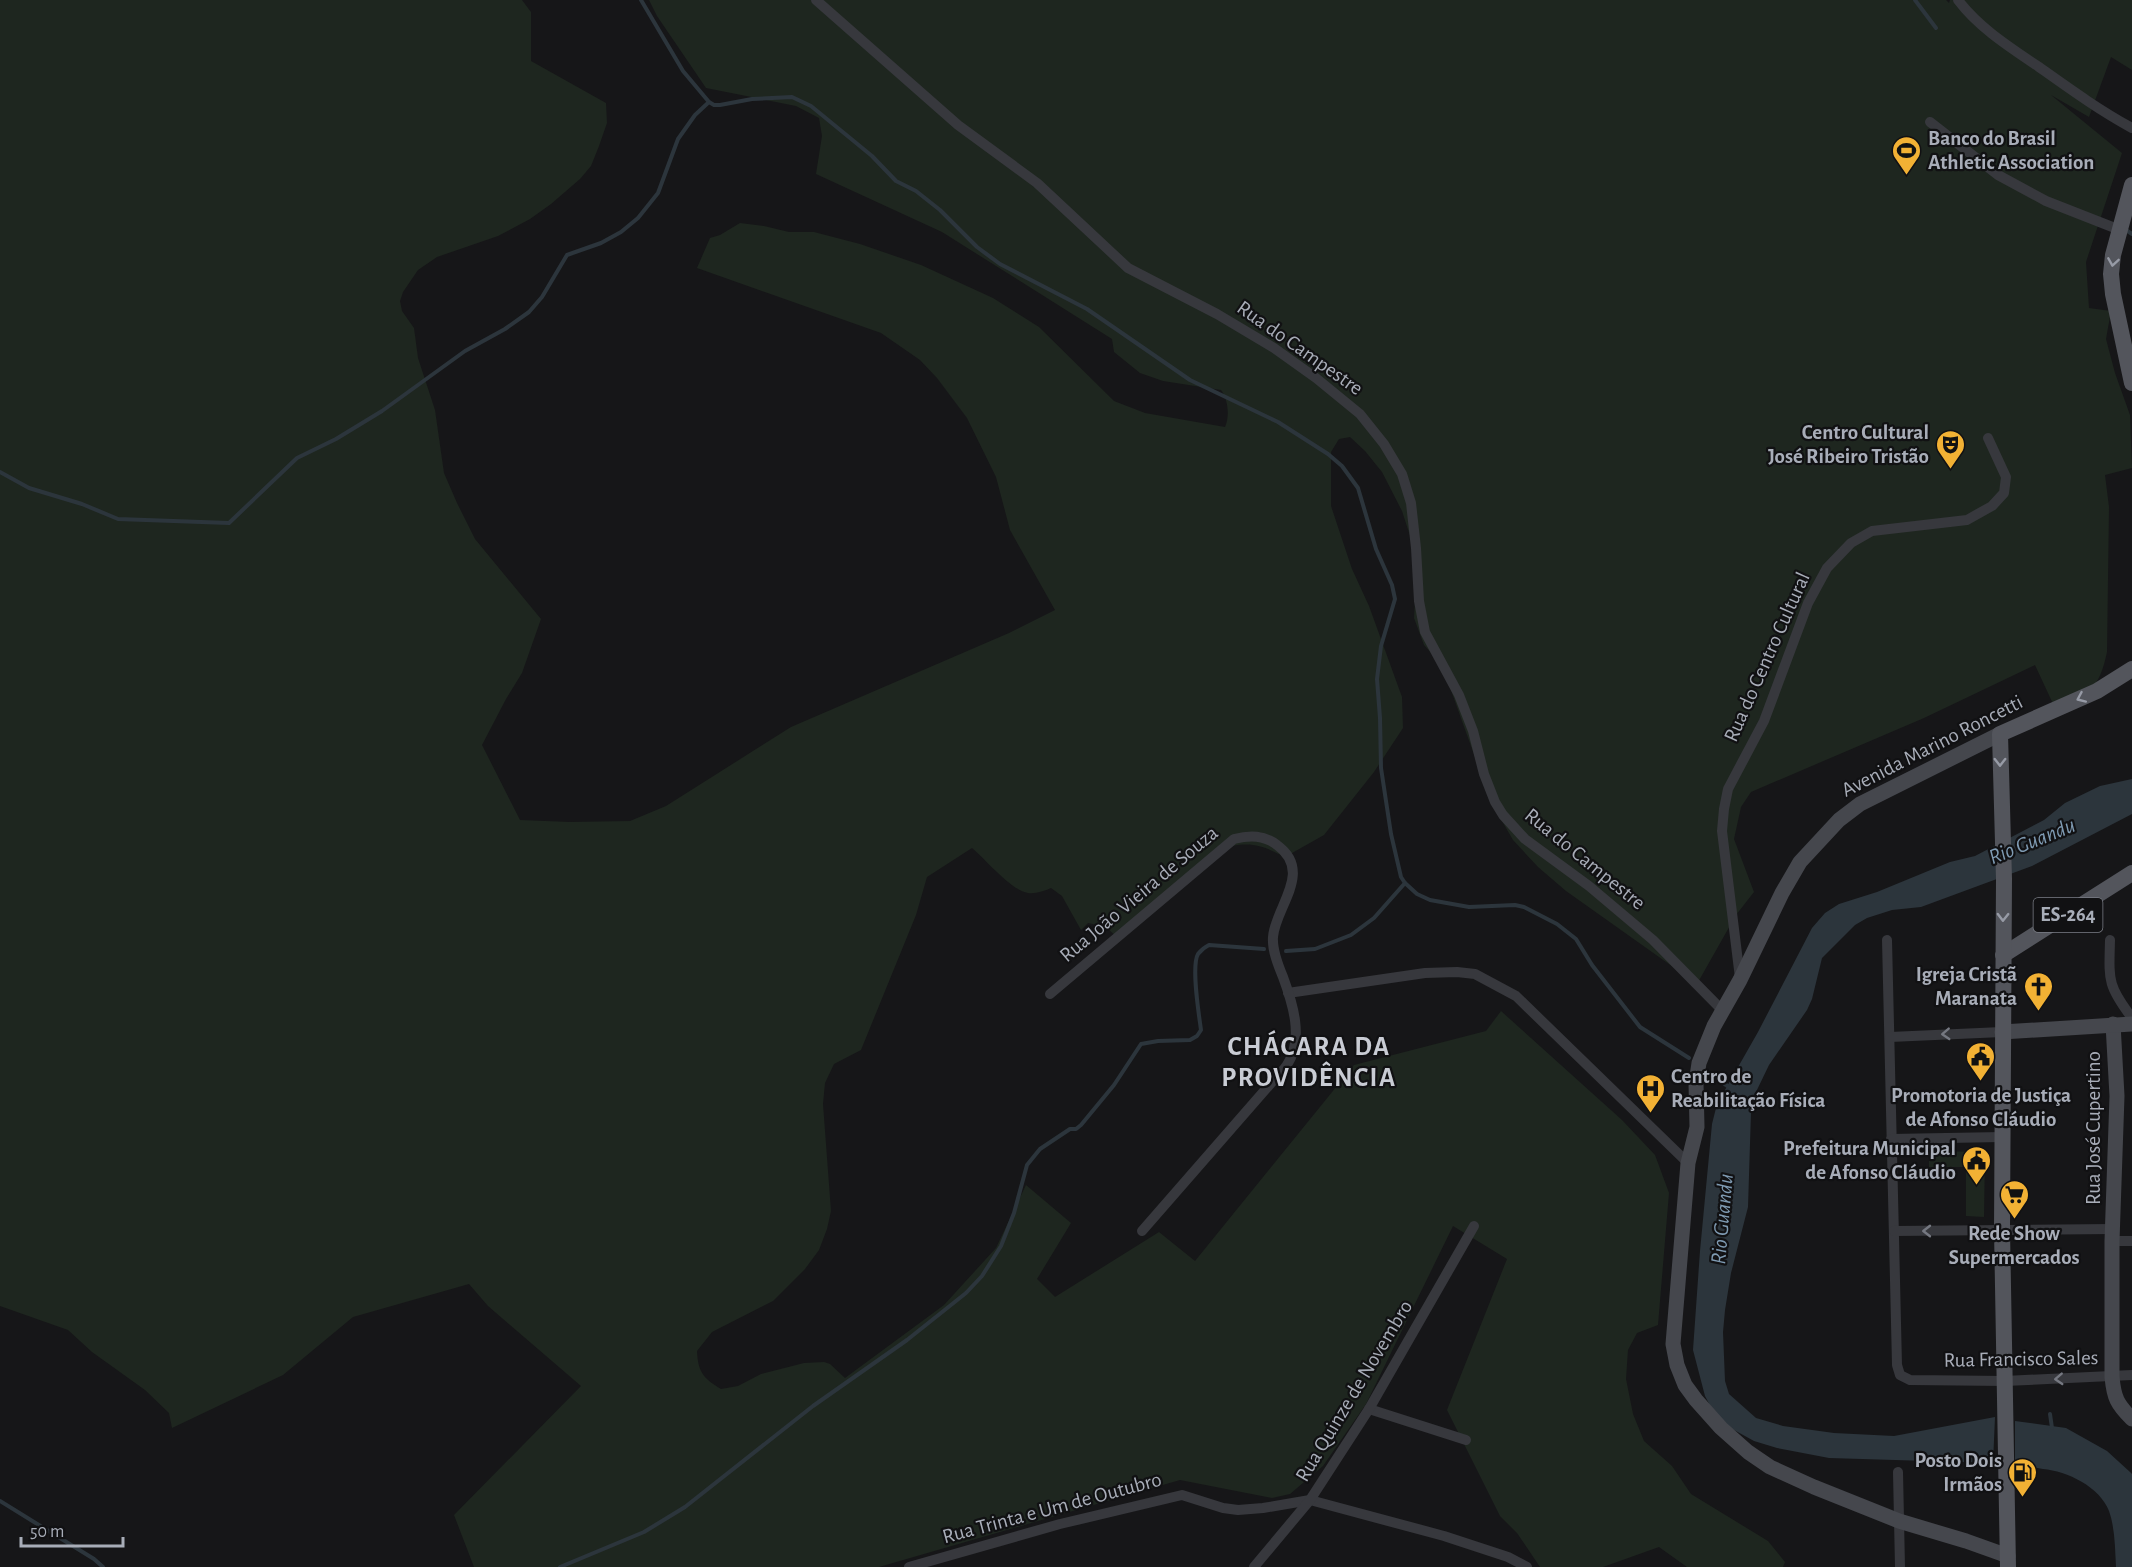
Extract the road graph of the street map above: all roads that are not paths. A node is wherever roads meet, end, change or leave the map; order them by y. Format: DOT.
graph roads {
  1 [pos="816,0"];
  2 [pos="1958,0"];
  3 [pos="1930,122"];
  4 [pos="2132,128"];
  5 [pos="2132,185"];
  6 [pos="2120,230"];
  7 [pos="2132,383"];
  8 [pos="1988,438"];
  9 [pos="2132,669"];
  10 [pos="2000,734"];
  11 [pos="2132,873"];
  12 [pos="1887,939"];
  13 [pos="2110,940"];
  14 [pos="2003,955"];
  15 [pos="1740,980"];
  16 [pos="1288,993"];
  17 [pos="1050,994"];
  18 [pos="1723,1011"];
  19 [pos="2132,1018"];
  20 [pos="2113,1024"];
  21 [pos="2132,1024"];
  22 [pos="2002,1032"];
  23 [pos="1890,1037"];
  24 [pos="2002,1137"];
  25 [pos="1891,1138"];
  26 [pos="1688,1163"];
  27 [pos="1474,1226"];
  28 [pos="1142,1230"];
  29 [pos="2002,1230"];
  30 [pos="1894,1231"];
  31 [pos="2113,1235"];
  32 [pos="2132,1241"];
  33 [pos="2132,1375"];
  34 [pos="2112,1377"];
  35 [pos="2005,1382"];
  36 [pos="1369,1409"];
  37 [pos="2132,1419"];
  38 [pos="1466,1440"];
  39 [pos="1898,1472"];
  40 [pos="1310,1500"];
  41 [pos="1899,1521"];
  42 [pos="2008,1562"];
  43 [pos="933,1563"];
  44 [pos="909,1567"];
  45 [pos="1254,1567"];
  46 [pos="1527,1567"];
  47 [pos="1900,1567"];
  1 -- 18 [label="street, Rua do Campestre"];
  2 -- 4 [label="street"];
  3 -- 6 [label="street"];
  5 -- 6 [label="main road"];
  6 -- 7 [label="main road, one-way"];
  8 -- 15 [label="street, Rua do Centro Cultural"];
  9 -- 10 [label="main road, Avenida Marino Roncetti, one-way"];
  10 -- 14 [label="main road, ES-264, one-way"];
  10 -- 15 [label="street, Avenida Marino Roncetti"];
  11 -- 14 [label="main road, ES-264"];
  12 -- 23 [label="street"];
  13 -- 19 [label="street"];
  14 -- 22 [label="main road, ES-264"];
  15 -- 18 [label="street, Avenida Marino Roncetti"];
  16 -- 17 [label="street, Rua João Vieira de Souza"];
  16 -- 26 [label="street"];
  16 -- 28 [label="street, Rua João Vieira de Souza"];
  18 -- 26 [label="street, Avenida Marino Roncetti"];
  20 -- 21 [label="street"];
  20 -- 22 [label="street"];
  20 -- 31 [label="street, Rua José Cupertino"];
  22 -- 23 [label="street, one-way"];
  22 -- 24 [label="main road, ES-264"];
  23 -- 25 [label="street"];
  24 -- 25 [label="street"];
  24 -- 29 [label="main road, ES-264"];
  25 -- 30 [label="street"];
  26 -- 41 [label="street, Avenida Marino Roncetti"];
  27 -- 36 [label="street, Rua Quinze de Novembro"];
  29 -- 30 [label="street, one-way"];
  29 -- 31 [label="street"];
  29 -- 35 [label="main road, ES-264"];
  30 -- 35 [label="street, Rua Francisco Sales"];
  31 -- 32 [label="street"];
  31 -- 34 [label="street, Rua José Cupertino"];
  33 -- 34 [label="street, Rua Francisco Sales"];
  34 -- 35 [label="street, Rua Francisco Sales, one-way"];
  34 -- 37 [label="street, Rua José Cupertino"];
  35 -- 42 [label="main road, ES-264"];
  36 -- 38 [label="street"];
  36 -- 40 [label="street, Rua Quinze de Novembro"];
  39 -- 41 [label="street"];
  40 -- 43 [label="street, Rua Trinta e Um de Outubro"];
  40 -- 45 [label="street, Rua Quinze de Novembro"];
  40 -- 46 [label="street"];
  41 -- 42 [label="street, Avenida Marino Roncetti"];
  41 -- 47 [label="street"];
  43 -- 44 [label="street, Rua Trinta e Um de Outubro"];
}
